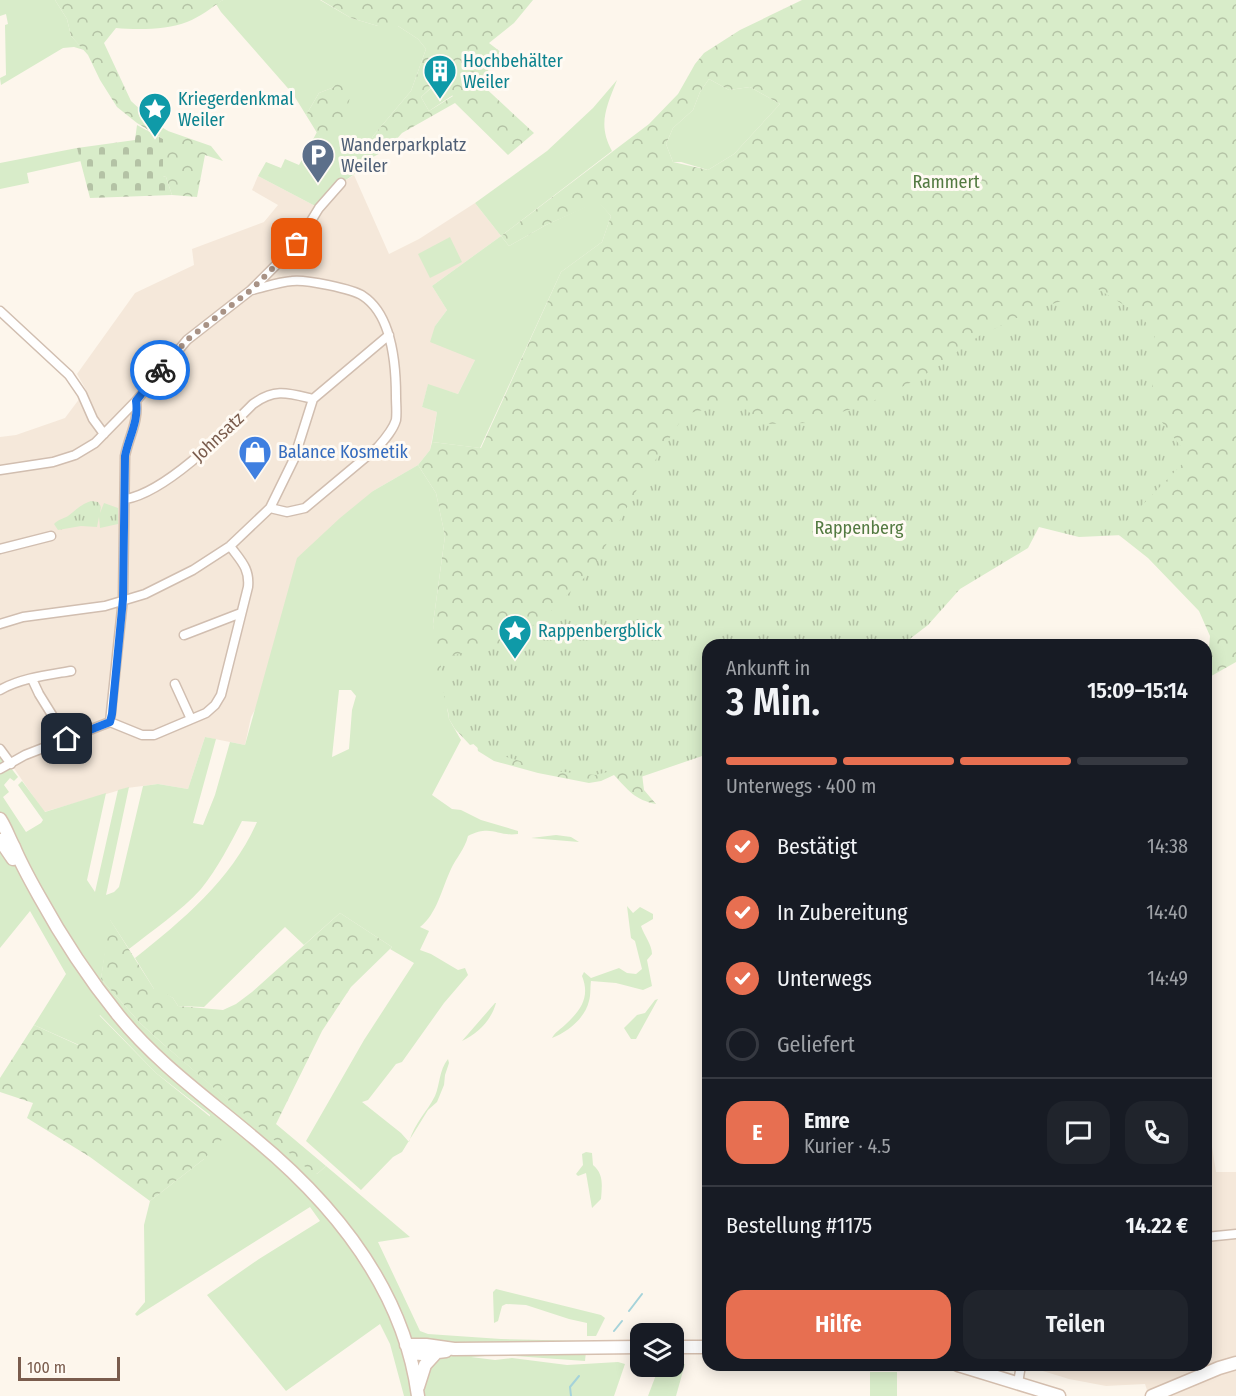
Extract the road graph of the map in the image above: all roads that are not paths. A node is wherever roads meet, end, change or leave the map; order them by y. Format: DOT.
graph roads {
  1 [pos="341,183"];
  2 [pos="251,290"];
  3 [pos="0,311"];
  4 [pos="389,335"];
  5 [pos="313,399"];
  6 [pos="136,401"];
  7 [pos="104,434"];
  8 [pos="0,471"];
  9 [pos="126,498"];
  10 [pos="270,508"];
  11 [pos="51,536"];
  12 [pos="230,546"];
  13 [pos="0,549"];
  14 [pos="123,599"];
  15 [pos="241,613"];
  16 [pos="0,624"];
  17 [pos="184,635"];
  18 [pos="71,670"];
  19 [pos="32,679"];
  20 [pos="175,684"];
  21 [pos="0,690"];
  22 [pos="191,720"];
  23 [pos="110,722"];
  24 [pos="67,739"];
  25 [pos="0,749"];
  26 [pos="11,764"];
  27 [pos="0,769"];
  28 [pos="0,819"];
  29 [pos="0,840"];
  30 [pos="38,896"];
  31 [pos="1236,1234"];
  32 [pos="1212,1236"];
  33 [pos="630,1347"];
  34 [pos="684,1347"];
  35 [pos="702,1347"];
  36 [pos="407,1349"];
  37 [pos="454,1349"];
  38 [pos="436,1353"];
  39 [pos="1232,1364"];
  40 [pos="978,1371"];
  41 [pos="1020,1371"];
  42 [pos="1018,1383"];
  43 [pos="418,1394"];
  44 [pos="1059,1396"];
  45 [pos="1152,1396"];
  1 -- 2 [label="street"];
  2 -- 4 [label="street"];
  2 -- 6 [label="street"];
  3 -- 7 [label="street"];
  4 -- 5 [label="street"];
  4 -- 10 [label="street"];
  5 -- 9 [label="street, Johnsatz"];
  5 -- 10 [label="street"];
  6 -- 7 [label="street"];
  6 -- 9 [label="street"];
  7 -- 8 [label="street"];
  9 -- 14 [label="street"];
  10 -- 12 [label="street"];
  11 -- 13 [label="street"];
  12 -- 14 [label="street"];
  12 -- 15 [label="street"];
  14 -- 16 [label="street"];
  14 -- 23 [label="street"];
  15 -- 17 [label="street"];
  15 -- 22 [label="street"];
  18 -- 19 [label="street"];
  19 -- 21 [label="street"];
  19 -- 24 [label="street"];
  20 -- 22 [label="street"];
  22 -- 23 [label="street"];
  23 -- 24 [label="street"];
  24 -- 26 [label="street"];
  25 -- 26 [label="street"];
  26 -- 27 [label="street"];
  28 -- 30 [label="main road"];
  29 -- 30 [label="main road"];
  30 -- 36 [label="main road"];
  31 -- 32 [label="street"];
  33 -- 37 [label="main road"];
  34 -- 35 [label="main road"];
  36 -- 37 [label="main road"];
  36 -- 38 [label="main road"];
  36 -- 43 [label="main road"];
  37 -- 38 [label="main road"];
  38 -- 43 [label="main road"];
  39 -- 45 [label="main road"];
  40 -- 42 [label="main road"];
  41 -- 42 [label="street"];
  42 -- 44 [label="main road"];
}
